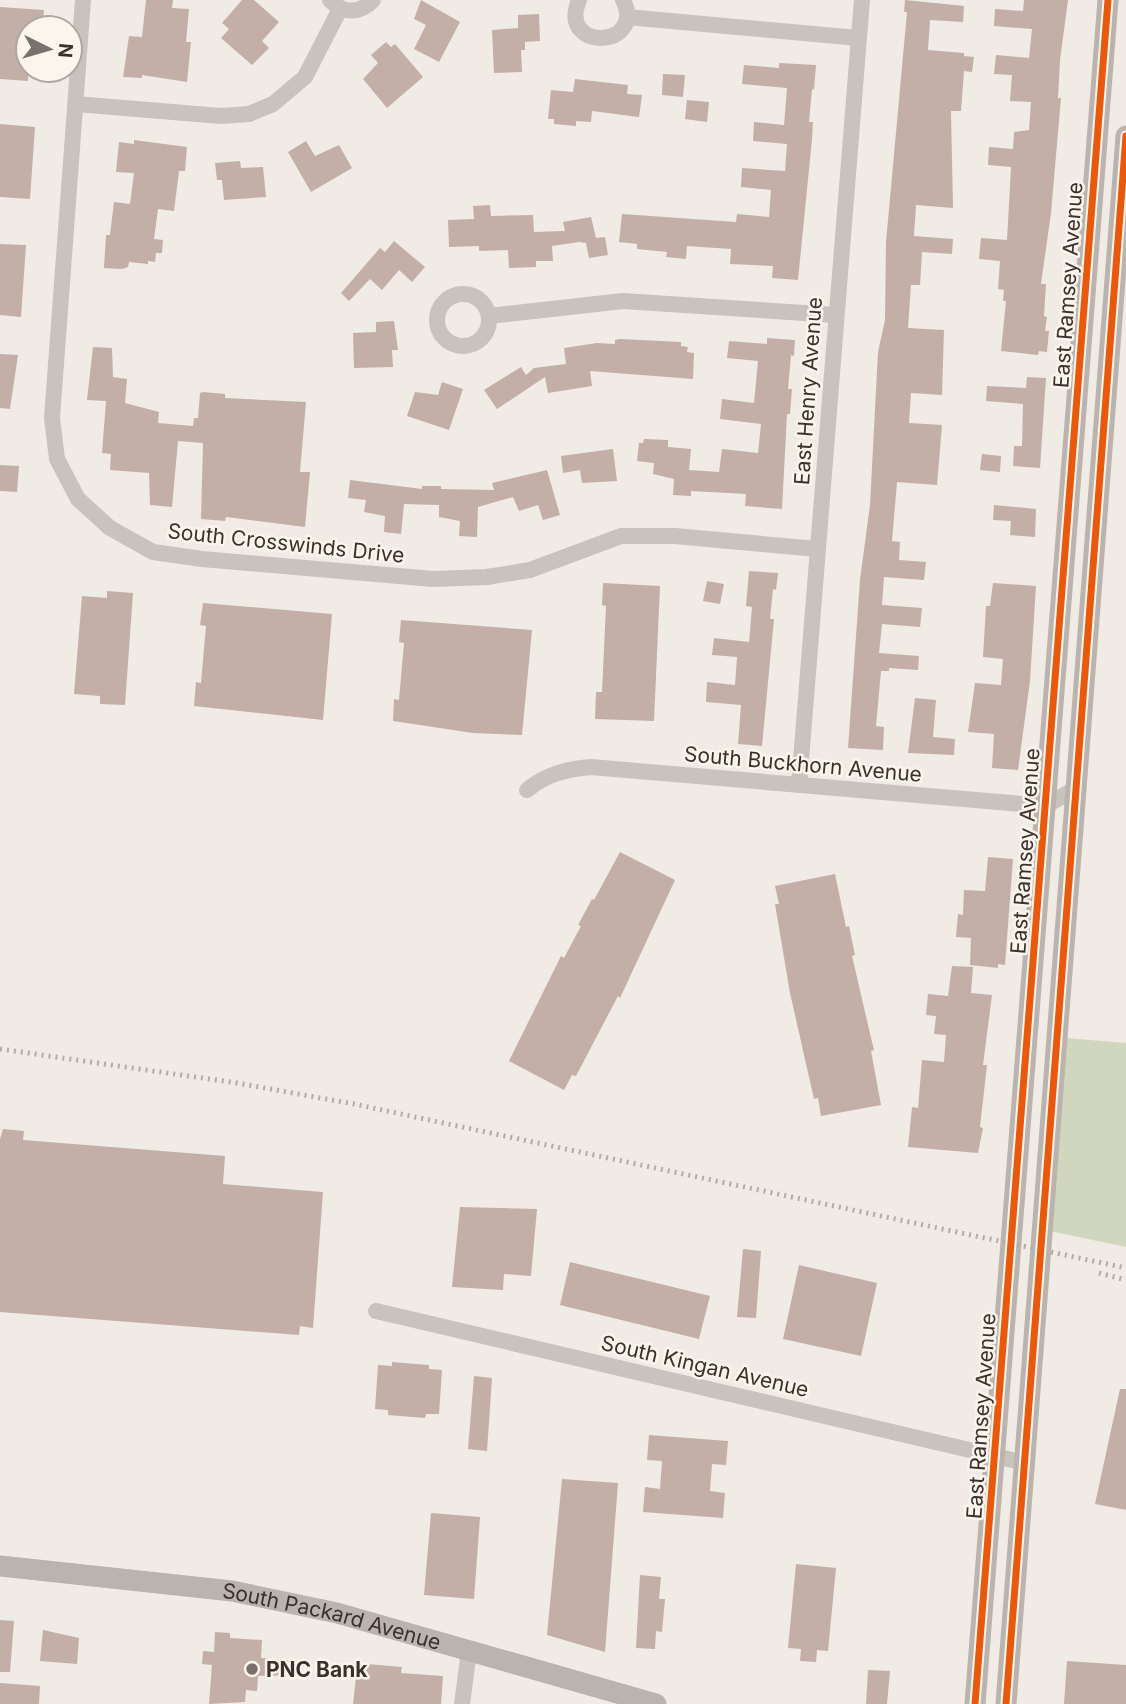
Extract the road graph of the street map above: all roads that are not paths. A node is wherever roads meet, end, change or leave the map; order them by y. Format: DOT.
graph roads {
  1 [pos="83,0"];
  2 [pos="373,0"];
  3 [pos="579,0"];
  4 [pos="623,0"];
  5 [pos="862,0"];
  6 [pos="1108,0"];
  7 [pos="335,5"];
  8 [pos="627,17"];
  9 [pos="858,38"];
  10 [pos="76,104"];
  11 [pos="1126,136"];
  12 [pos="835,315"];
  13 [pos="489,316"];
  14 [pos="817,549"];
  15 [pos="799,785"];
  16 [pos="1076,788"];
  17 [pos="527,790"];
  18 [pos="1046,806"];
  19 [pos="376,1311"];
  20 [pos="996,1456"];
  21 [pos="1025,1463"];
  22 [pos="0,1566"];
  23 [pos="469,1651"];
  24 [pos="461,1704"];
  25 [pos="656,1704"];
  26 [pos="975,1704"];
  27 [pos="1006,1704"];
  1 -- 10 [label="street, South Crosswinds Drive"];
  2 -- 7 [label="street"];
  3 -- 8 [label="street"];
  4 -- 8 [label="street"];
  5 -- 9 [label="street, East Henry Avenue"];
  6 -- 18 [label="street, East Ramsey Avenue"];
  7 -- 10 [label="street"];
  8 -- 9 [label="street"];
  9 -- 12 [label="street, East Henry Avenue"];
  10 -- 14 [label="street, South Crosswinds Drive"];
  11 -- 16 [label="street"];
  12 -- 13 [label="street"];
  12 -- 14 [label="street, East Henry Avenue"];
  14 -- 15 [label="street, East Henry Avenue"];
  15 -- 17 [label="street, South Buckhorn Avenue"];
  15 -- 18 [label="street, South Buckhorn Avenue"];
  16 -- 18 [label="street"];
  16 -- 21 [label="street"];
  18 -- 20 [label="street, East Ramsey Avenue"];
  19 -- 20 [label="street, South Kingan Avenue"];
  20 -- 21 [label="street, South Kingan Avenue"];
  20 -- 26 [label="street, East Ramsey Avenue"];
  21 -- 27 [label="street"];
  22 -- 23 [label="street, South Packard Avenue"];
  23 -- 24 [label="street"];
  23 -- 25 [label="street, South Packard Avenue"];
}
